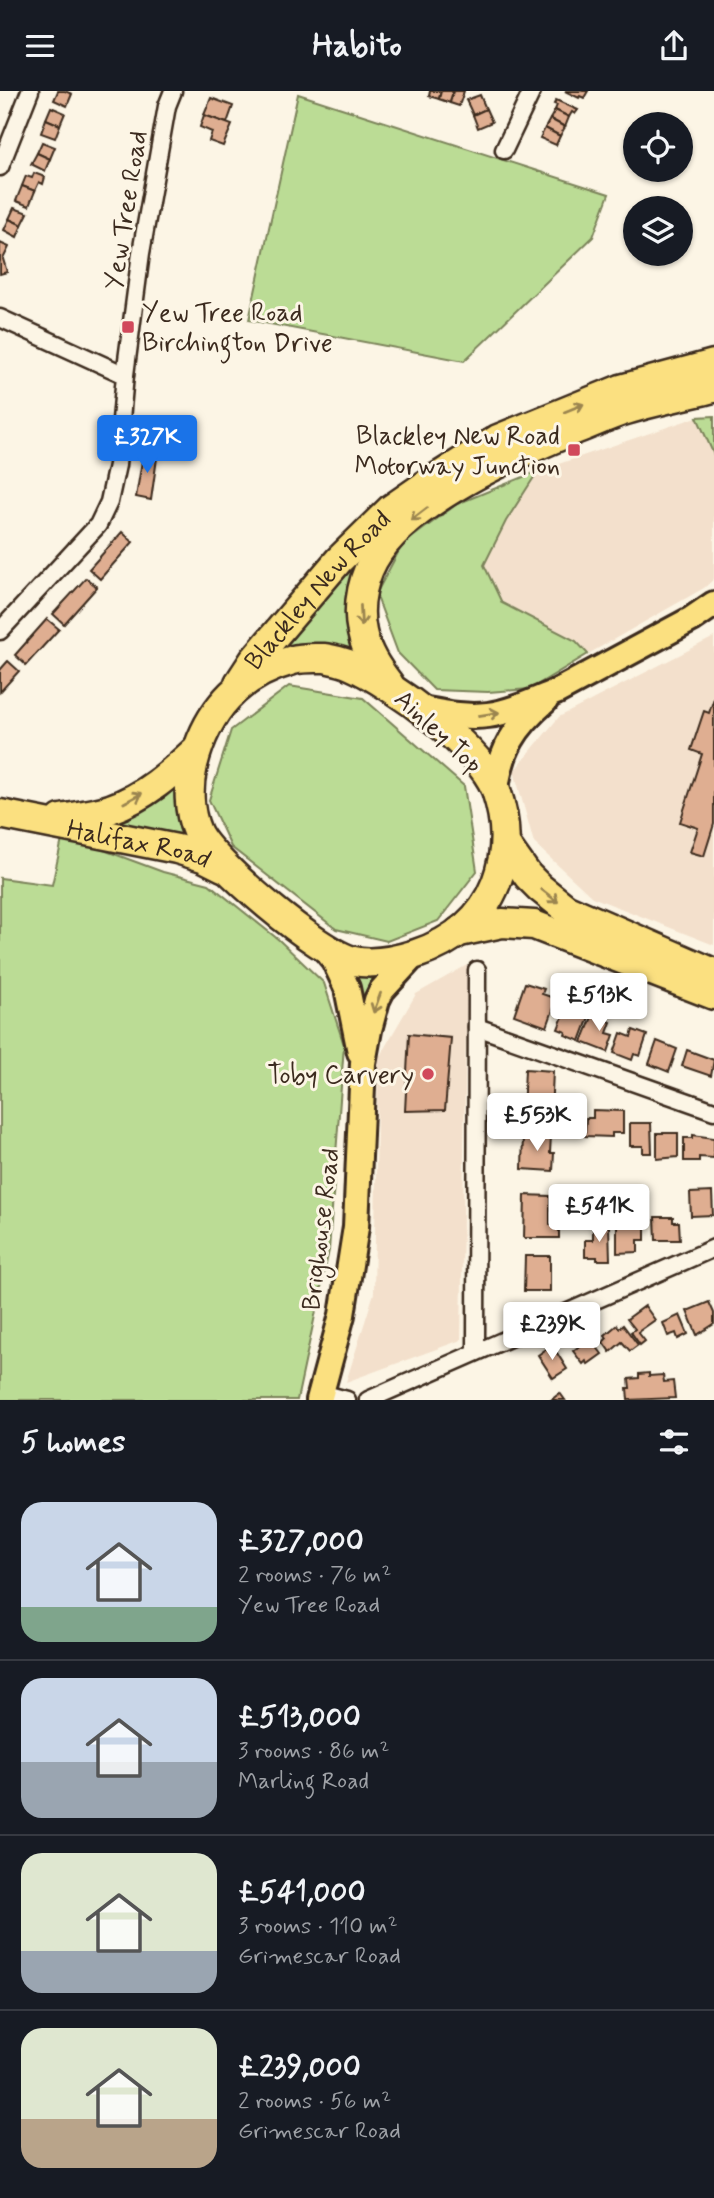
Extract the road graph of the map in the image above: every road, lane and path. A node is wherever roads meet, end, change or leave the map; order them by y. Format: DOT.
graph roads {
  1 [pos="30,91"];
  2 [pos="173,91"];
  3 [pos="532,91"];
  4 [pos="504,150"];
  5 [pos="0,167"];
  6 [pos="0,318"];
  7 [pos="714,365"];
  8 [pos="125,375"];
  9 [pos="714,388"];
  10 [pos="714,604"];
  11 [pos="0,631"];
  12 [pos="391,687"];
  13 [pos="234,689"];
  14 [pos="556,692"];
  15 [pos="421,709"];
  16 [pos="197,749"];
  17 [pos="496,789"];
  18 [pos="0,814"];
  19 [pos="44,823"];
  20 [pos="506,845"];
  21 [pos="231,872"];
  22 [pos="459,932"];
  23 [pos="325,949"];
  24 [pos="415,954"];
  25 [pos="477,970"];
  26 [pos="714,973"];
  27 [pos="675,980"];
  28 [pos="714,995"];
  29 [pos="714,1001"];
  30 [pos="477,1027"];
  31 [pos="363,1063"];
  32 [pos="714,1111"];
  33 [pos="714,1248"];
  34 [pos="477,1352"];
  35 [pos="320,1397"];
  36 [pos="347,1400"];
  37 [pos="368,1400"];
  1 -- 5 [label="street"];
  2 -- 8 [label="street, Yew Tree Road"];
  3 -- 4 [label="street"];
  6 -- 8 [label="street"];
  13 -- 7 [label="highway, Blackley New Road, one-way"];
  8 -- 11 [label="street, Yew Tree Road"];
  9 -- 12 [label="highway, Blackley New Road, one-way"];
  10 -- 14 [label="main road"];
  12 -- 13 [label="highway, Ainley Top"];
  12 -- 15 [label="highway, Ainley Top"];
  13 -- 16 [label="highway, Ainley Top"];
  15 -- 14 [label="main road, one-way"];
  14 -- 17 [label="main road"];
  15 -- 17 [label="highway, Ainley Top"];
  19 -- 16 [label="highway, Halifax Road, one-way"];
  16 -- 21 [label="highway, Ainley Top"];
  17 -- 20 [label="highway, Ainley Top"];
  18 -- 19 [label="highway, Halifax Road"];
  19 -- 21 [label="highway, Halifax Road"];
  20 -- 22 [label="highway, Ainley Top"];
  20 -- 26 [label="highway, one-way"];
  21 -- 23 [label="highway, Ainley Top"];
  22 -- 24 [label="highway, Ainley Top"];
  22 -- 27 [label="highway"];
  23 -- 24 [label="highway, Ainley Top"];
  23 -- 31 [label="main road"];
  24 -- 31 [label="main road, one-way"];
  25 -- 30 [label="street"];
  27 -- 28 [label="highway"];
  27 -- 29 [label="highway"];
  30 -- 32 [label="street"];
  30 -- 34 [label="street"];
  31 -- 35 [label="main road, Brighouse Road"];
  33 -- 34 [label="street"];
  34 -- 37 [label="street"];
  35 -- 36 [label="street"];
}
